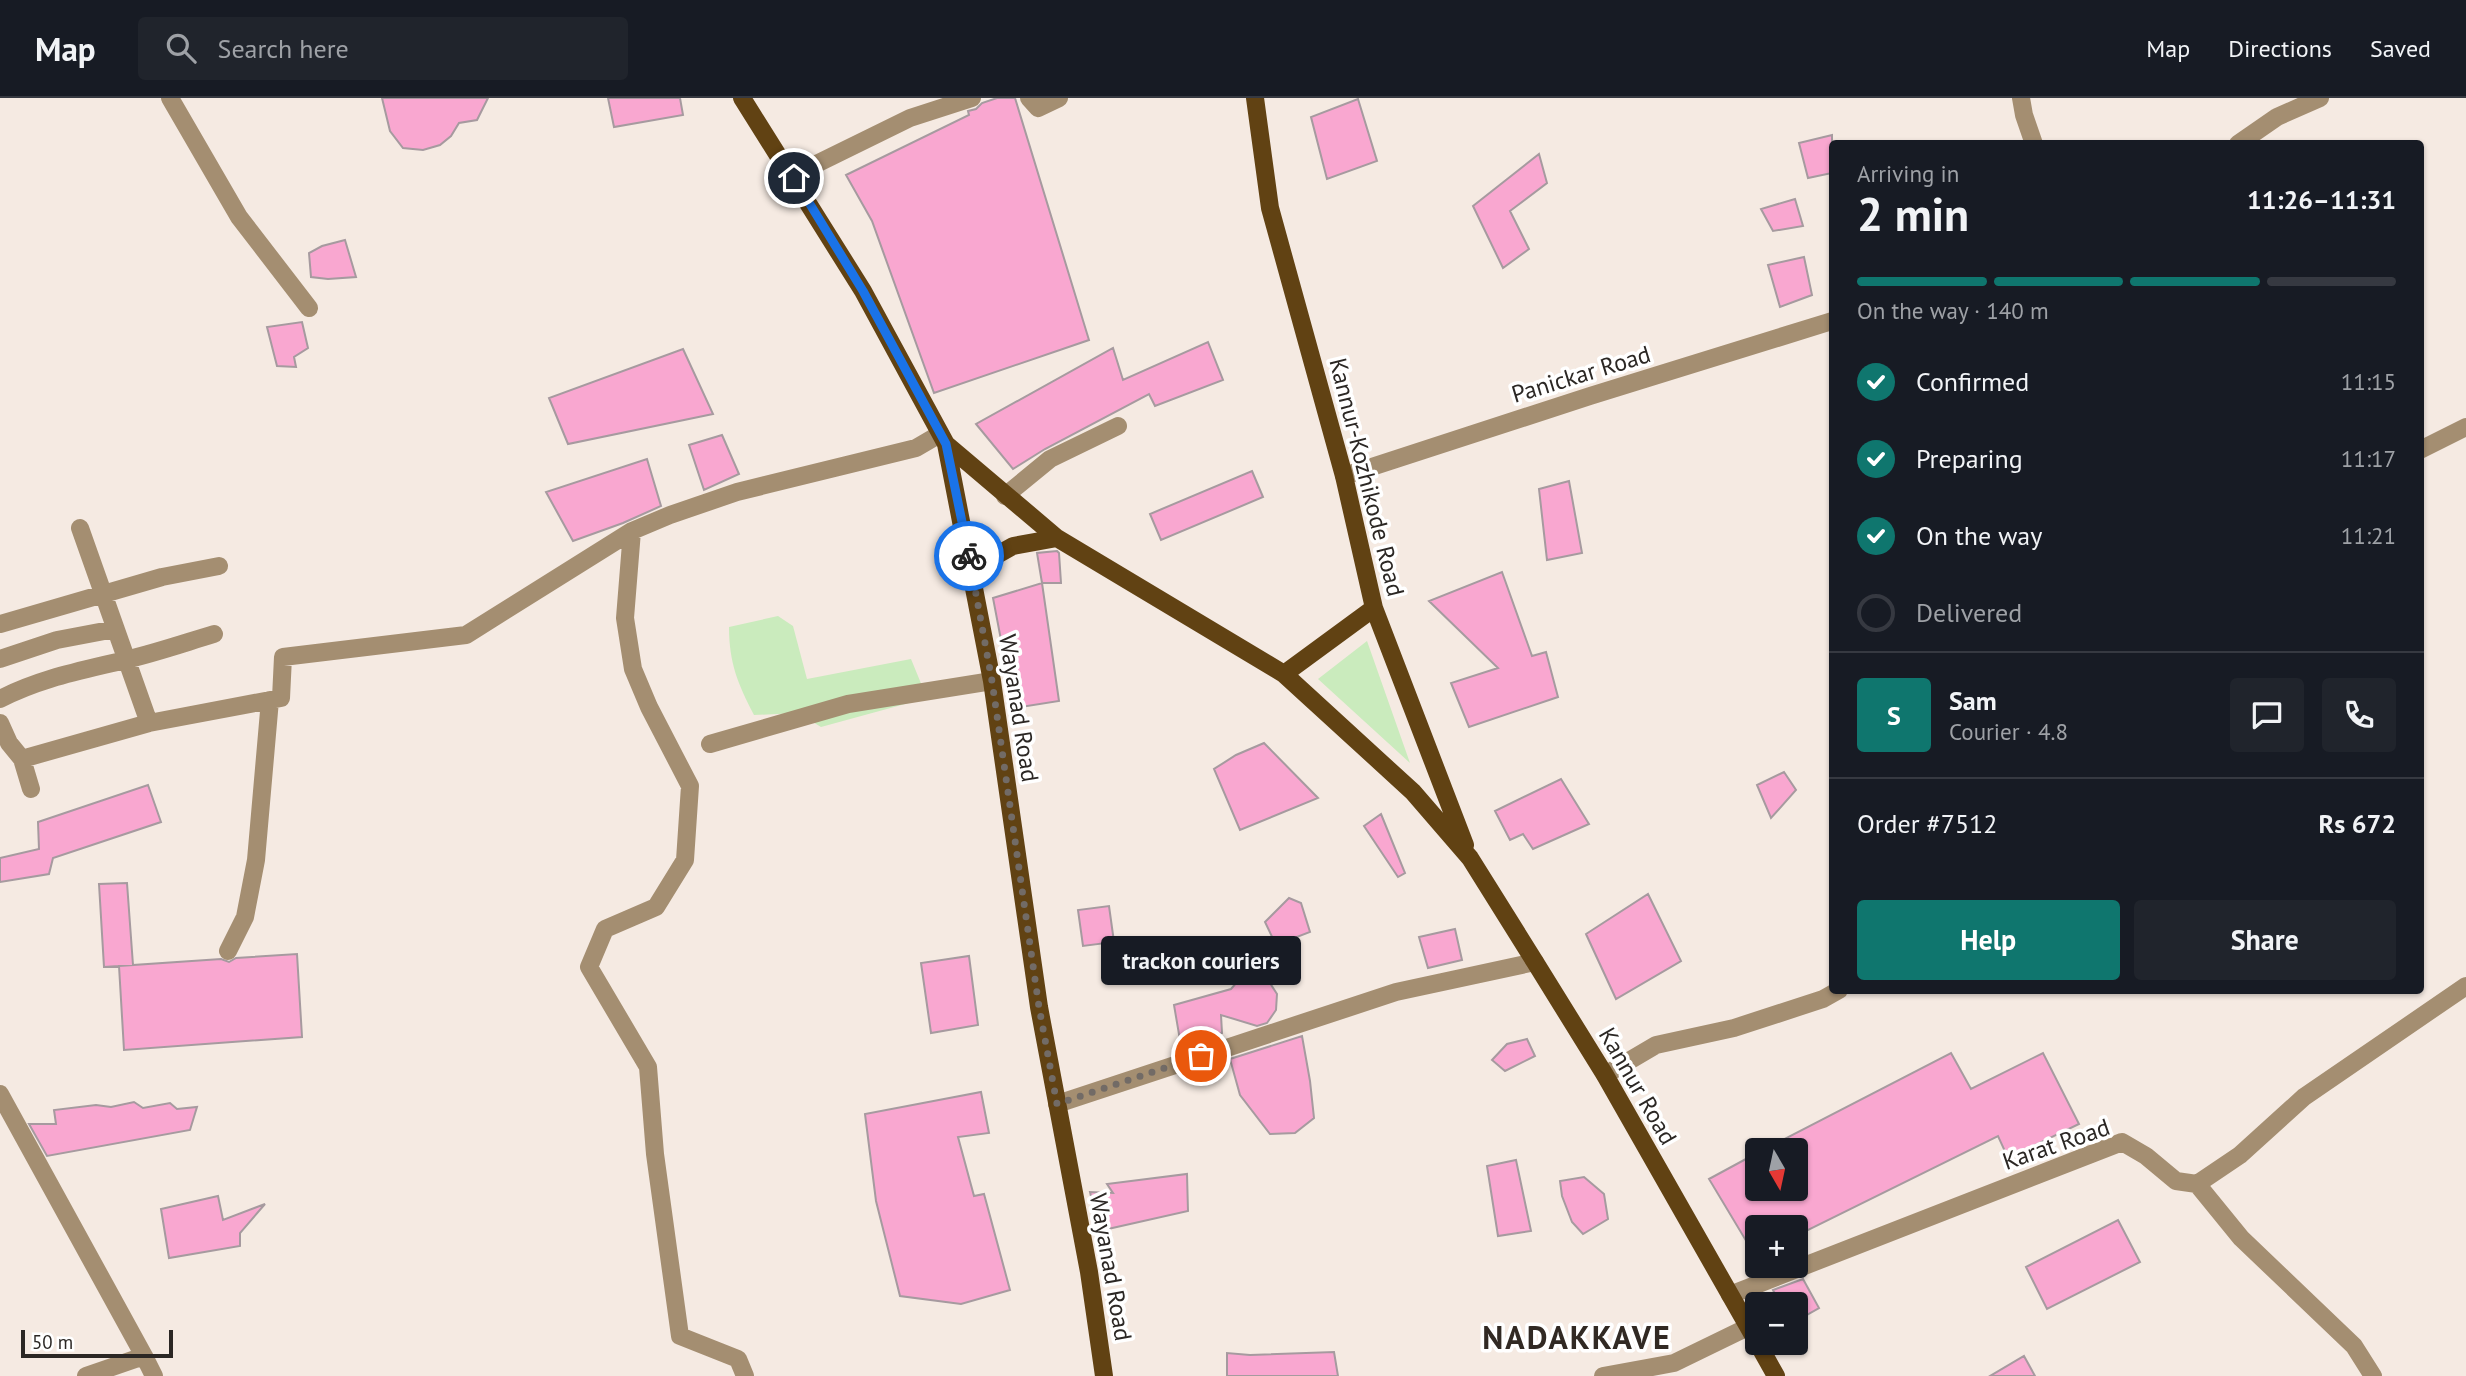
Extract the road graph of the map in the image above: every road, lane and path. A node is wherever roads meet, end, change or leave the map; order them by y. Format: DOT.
graph roads {
  1 [pos="170,98"];
  2 [pos="742,98"];
  3 [pos="972,98"];
  4 [pos="1030,98"];
  5 [pos="1059,98"];
  6 [pos="1255,98"];
  7 [pos="2021,98"];
  8 [pos="2320,98"];
  9 [pos="2033,140"];
  10 [pos="2244,140"];
  11 [pos="794,178"];
  12 [pos="309,308"];
  13 [pos="1829,322"];
  14 [pos="1118,426"];
  15 [pos="2466,427"];
  16 [pos="943,439"];
  17 [pos="2424,448"];
  18 [pos="1344,476"];
  19 [pos="1005,496"];
  20 [pos="80,528"];
  21 [pos="632,531"];
  22 [pos="1056,538"];
  23 [pos="219,566"];
  24 [pos="972,569"];
  25 [pos="103,594"];
  26 [pos="1374,608"];
  27 [pos="0,624"];
  28 [pos="115,629"];
  29 [pos="214,634"];
  30 [pos="0,659"];
  31 [pos="126,660"];
  32 [pos="1284,674"];
  33 [pos="992,681"];
  34 [pos="0,699"];
  35 [pos="270,700"];
  36 [pos="0,723"];
  37 [pos="149,723"];
  38 [pos="710,744"];
  39 [pos="22,759"];
  40 [pos="31,789"];
  41 [pos="1470,858"];
  42 [pos="228,951"];
  43 [pos="1535,962"];
  44 [pos="2466,986"];
  45 [pos="1832,994"];
  46 [pos="1605,1075"];
  47 [pos="2,1103"];
  48 [pos="1057,1104"];
  49 [pos="2197,1184"];
  50 [pos="1730,1295"];
  51 [pos="1745,1321"];
  52 [pos="1745,1340"];
  53 [pos="1764,1355"];
  54 [pos="145,1356"];
  55 [pos="86,1376"];
  56 [pos="154,1376"];
  57 [pos="744,1376"];
  58 [pos="1104,1376"];
  59 [pos="1603,1376"];
  60 [pos="1776,1376"];
  61 [pos="2372,1376"];
  1 -- 12 [label="street"];
  2 -- 11 [label="main road, Wayanad Road"];
  3 -- 11 [label="street"];
  4 -- 5 [label="street"];
  6 -- 18 [label="main road, Kannur-Kozhikode Road"];
  7 -- 9 [label="street"];
  8 -- 10 [label="street"];
  11 -- 16 [label="main road, Wayanad Road"];
  13 -- 18 [label="street, Panickar Road"];
  14 -- 19 [label="street"];
  15 -- 17 [label="street"];
  16 -- 19 [label="main road"];
  16 -- 21 [label="street"];
  16 -- 24 [label="main road, Wayanad Road"];
  18 -- 26 [label="main road, Kannur-Kozhikode Road"];
  19 -- 22 [label="main road"];
  20 -- 25 [label="street"];
  21 -- 35 [label="street"];
  21 -- 57 [label="street"];
  22 -- 24 [label="main road"];
  22 -- 32 [label="main road"];
  23 -- 25 [label="street"];
  24 -- 33 [label="main road, Wayanad Road"];
  25 -- 27 [label="street"];
  25 -- 28 [label="street"];
  26 -- 32 [label="main road"];
  26 -- 41 [label="main road, Kannur-Kozhikode Road"];
  28 -- 30 [label="street"];
  28 -- 31 [label="street"];
  29 -- 31 [label="street"];
  31 -- 34 [label="street"];
  31 -- 37 [label="street"];
  32 -- 41 [label="main road"];
  33 -- 38 [label="street"];
  33 -- 48 [label="main road, Wayanad Road"];
  35 -- 37 [label="street"];
  35 -- 42 [label="street"];
  36 -- 39 [label="street"];
  37 -- 39 [label="street"];
  39 -- 40 [label="street"];
  41 -- 43 [label="main road, Kannur Road"];
  43 -- 46 [label="main road, Kannur Road"];
  43 -- 48 [label="street"];
  44 -- 49 [label="street"];
  45 -- 46 [label="street"];
  46 -- 50 [label="main road, Kannur Road"];
  47 -- 54 [label="street"];
  48 -- 58 [label="main road, Wayanad Road"];
  49 -- 50 [label="street, Karat Road"];
  49 -- 61 [label="street"];
  50 -- 51 [label="main road, Kannur Road"];
  52 -- 59 [label="street"];
  53 -- 60 [label="main road, Kannur Road"];
  54 -- 55 [label="street"];
  54 -- 56 [label="street"];
}
